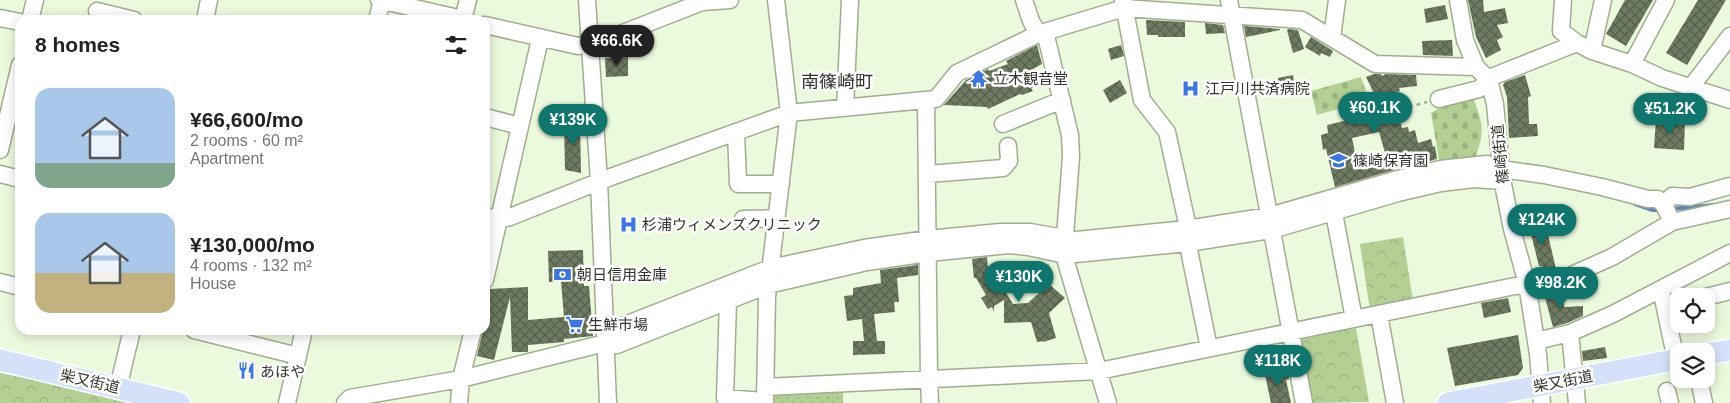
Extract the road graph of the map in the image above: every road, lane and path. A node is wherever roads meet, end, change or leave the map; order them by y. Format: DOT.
graph roads {
  1 [pos="35,0"];
  2 [pos="209,0"];
  3 [pos="381,0"];
  4 [pos="468,0"];
  5 [pos="588,0"];
  6 [pos="730,0"];
  7 [pos="776,0"];
  8 [pos="850,0"];
  9 [pos="1024,0"];
  10 [pos="1337,0"];
  11 [pos="1458,0"];
  12 [pos="1563,0"];
  13 [pos="1603,0"];
  14 [pos="1666,0"];
  15 [pos="1123,4"];
  16 [pos="432,6"];
  17 [pos="1230,7"];
  18 [pos="97,11"];
  19 [pos="31,15"];
  20 [pos="113,15"];
  21 [pos="206,15"];
  22 [pos="378,15"];
  23 [pos="453,15"];
  24 [pos="466,15"];
  25 [pos="0,18"];
  26 [pos="15,21"];
  27 [pos="490,26"];
  28 [pos="1042,33"];
  29 [pos="1730,36"];
  30 [pos="1332,38"];
  31 [pos="540,39"];
  32 [pos="1577,43"];
  33 [pos="590,45"];
  34 [pos="1592,51"];
  35 [pos="1632,64"];
  36 [pos="1476,67"];
  37 [pos="1489,80"];
  38 [pos="15,85"];
  39 [pos="1690,88"];
  40 [pos="1438,99"];
  41 [pos="1062,100"];
  42 [pos="1730,100"];
  43 [pos="11,101"];
  44 [pos="926,101"];
  45 [pos="845,108"];
  46 [pos="1400,109"];
  47 [pos="789,113"];
  48 [pos="490,118"];
  49 [pos="1003,124"];
  50 [pos="520,126"];
  51 [pos="736,132"];
  52 [pos="1008,146"];
  53 [pos="0,150"];
  54 [pos="0,174"];
  55 [pos="928,174"];
  56 [pos="1502,175"];
  57 [pos="15,178"];
  58 [pos="599,181"];
  59 [pos="781,184"];
  60 [pos="1730,186"];
  61 [pos="1664,205"];
  62 [pos="1730,209"];
  63 [pos="1334,213"];
  64 [pos="492,218"];
  65 [pos="777,218"];
  66 [pos="743,219"];
  67 [pos="1672,222"];
  68 [pos="1270,223"];
  69 [pos="490,236"];
  70 [pos="1188,236"];
  71 [pos="928,246"];
  72 [pos="1065,246"];
  73 [pos="1730,253"];
  74 [pos="769,276"];
  75 [pos="0,282"];
  76 [pos="1527,284"];
  77 [pos="15,286"];
  78 [pos="1661,289"];
  79 [pos="1006,290"];
  80 [pos="1730,292"];
  81 [pos="1715,295"];
  82 [pos="728,301"];
  83 [pos="1670,301"];
  84 [pos="1379,314"];
  85 [pos="1354,319"];
  86 [pos="1290,332"];
  87 [pos="1570,334"];
  88 [pos="131,335"];
  89 [pos="214,335"];
  90 [pos="303,335"];
  91 [pos="472,335"];
  92 [pos="1536,341"];
  93 [pos="605,343"];
  94 [pos="1209,348"];
  95 [pos="1730,350"];
  96 [pos="1715,352"];
  97 [pos="298,356"];
  98 [pos="0,360"];
  99 [pos="1670,361"];
  100 [pos="1099,371"];
  101 [pos="1575,378"];
  102 [pos="461,379"];
  103 [pos="929,379"];
  104 [pos="118,388"];
  105 [pos="1701,388"];
  106 [pos="1542,394"];
  107 [pos="765,397"];
  108 [pos="149,399"];
  109 [pos="180,403"];
  110 [pos="287,403"];
  111 [pos="345,403"];
  112 [pos="459,403"];
  113 [pos="608,403"];
  114 [pos="930,403"];
  115 [pos="1108,403"];
  116 [pos="1304,403"];
  117 [pos="1395,403"];
  118 [pos="1448,403"];
  119 [pos="1577,403"];
  120 [pos="1704,403"];
  1 -- 19 [label="street"];
  2 -- 21 [label="street"];
  3 -- 16 [label="street"];
  3 -- 22 [label="street"];
  4 -- 24 [label="street"];
  5 -- 33 [label="street"];
  6 -- 33 [label="street"];
  7 -- 47 [label="street"];
  8 -- 45 [label="street"];
  9 -- 28 [label="street"];
  10 -- 30 [label="street"];
  11 -- 36 [label="street"];
  12 -- 32 [label="street"];
  13 -- 34 [label="street"];
  14 -- 35 [label="street"];
  15 -- 17 [label="street"];
  15 -- 28 [label="street"];
  15 -- 70 [label="street"];
  16 -- 23 [label="street"];
  17 -- 30 [label="street"];
  17 -- 68 [label="street"];
  18 -- 20 [label="street"];
  25 -- 26 [label="street"];
  27 -- 31 [label="street"];
  28 -- 41 [label="street"];
  28 -- 44 [label="street"];
  29 -- 39 [label="street"];
  30 -- 36 [label="street"];
  31 -- 33 [label="street"];
  31 -- 50 [label="street"];
  32 -- 34 [label="street"];
  32 -- 37 [label="street"];
  33 -- 58 [label="street"];
  34 -- 35 [label="street"];
  35 -- 39 [label="street"];
  36 -- 37 [label="street"];
  37 -- 40 [label="street"];
  37 -- 56 [label="street, 篠崎街道"];
  38 -- 43 [label="street"];
  39 -- 42 [label="street"];
  40 -- 46 [label="path"];
  41 -- 49 [label="street"];
  41 -- 72 [label="street"];
  43 -- 53 [label="street"];
  44 -- 45 [label="street"];
  44 -- 55 [label="street"];
  45 -- 47 [label="street"];
  47 -- 51 [label="street"];
  47 -- 59 [label="street"];
  48 -- 50 [label="street"];
  50 -- 64 [label="street"];
  51 -- 58 [label="street"];
  51 -- 59 [label="street"];
  52 -- 55 [label="street"];
  54 -- 57 [label="street"];
  55 -- 71 [label="street"];
  56 -- 61 [label="street"];
  56 -- 63 [label="street"];
  56 -- 68 [label="street"];
  56 -- 76 [label="street, 篠崎街道"];
  58 -- 64 [label="street"];
  58 -- 93 [label="street"];
  59 -- 65 [label="street"];
  60 -- 61 [label="street"];
  61 -- 67 [label="street"];
  62 -- 67 [label="street"];
  63 -- 68 [label="street"];
  63 -- 85 [label="street"];
  64 -- 69 [label="street"];
  65 -- 66 [label="street"];
  65 -- 74 [label="street"];
  67 -- 76 [label="street"];
  68 -- 70 [label="street"];
  68 -- 86 [label="street"];
  70 -- 72 [label="street"];
  70 -- 94 [label="street"];
  71 -- 72 [label="street"];
  71 -- 74 [label="street"];
  71 -- 103 [label="street"];
  72 -- 79 [label="path"];
  72 -- 100 [label="street"];
  73 -- 78 [label="street"];
  74 -- 82 [label="street"];
  74 -- 93 [label="street"];
  74 -- 107 [label="street"];
  75 -- 77 [label="street"];
  76 -- 84 [label="street"];
  76 -- 92 [label="street, 篠崎街道"];
  78 -- 83 [label="street"];
  78 -- 87 [label="street"];
  80 -- 81 [label="street"];
  82 -- 93 [label="street"];
  82 -- 107 [label="street"];
  84 -- 85 [label="street"];
  84 -- 117 [label="street"];
  85 -- 86 [label="street"];
  86 -- 94 [label="street"];
  86 -- 116 [label="street"];
  87 -- 92 [label="street"];
  87 -- 101 [label="street"];
  88 -- 104 [label="street"];
  89 -- 97 [label="street"];
  90 -- 97 [label="street"];
  91 -- 102 [label="street"];
  92 -- 106 [label="street, 篠崎街道"];
  93 -- 102 [label="street"];
  93 -- 113 [label="street"];
  94 -- 100 [label="street"];
  95 -- 96 [label="main road"];
  97 -- 110 [label="street"];
  98 -- 104 [label="main road, 柴又街道"];
  99 -- 101 [label="main road, 柴又街道"];
  100 -- 103 [label="street"];
  100 -- 115 [label="street"];
  101 -- 106 [label="main road, 柴又街道"];
  101 -- 119 [label="street"];
  102 -- 111 [label="street"];
  102 -- 112 [label="street"];
  103 -- 107 [label="street"];
  103 -- 114 [label="street"];
  104 -- 108 [label="main road, 柴又街道"];
  105 -- 120 [label="street"];
  106 -- 118 [label="main road, 柴又街道"];
  108 -- 109 [label="main road, 柴又街道"];
}
